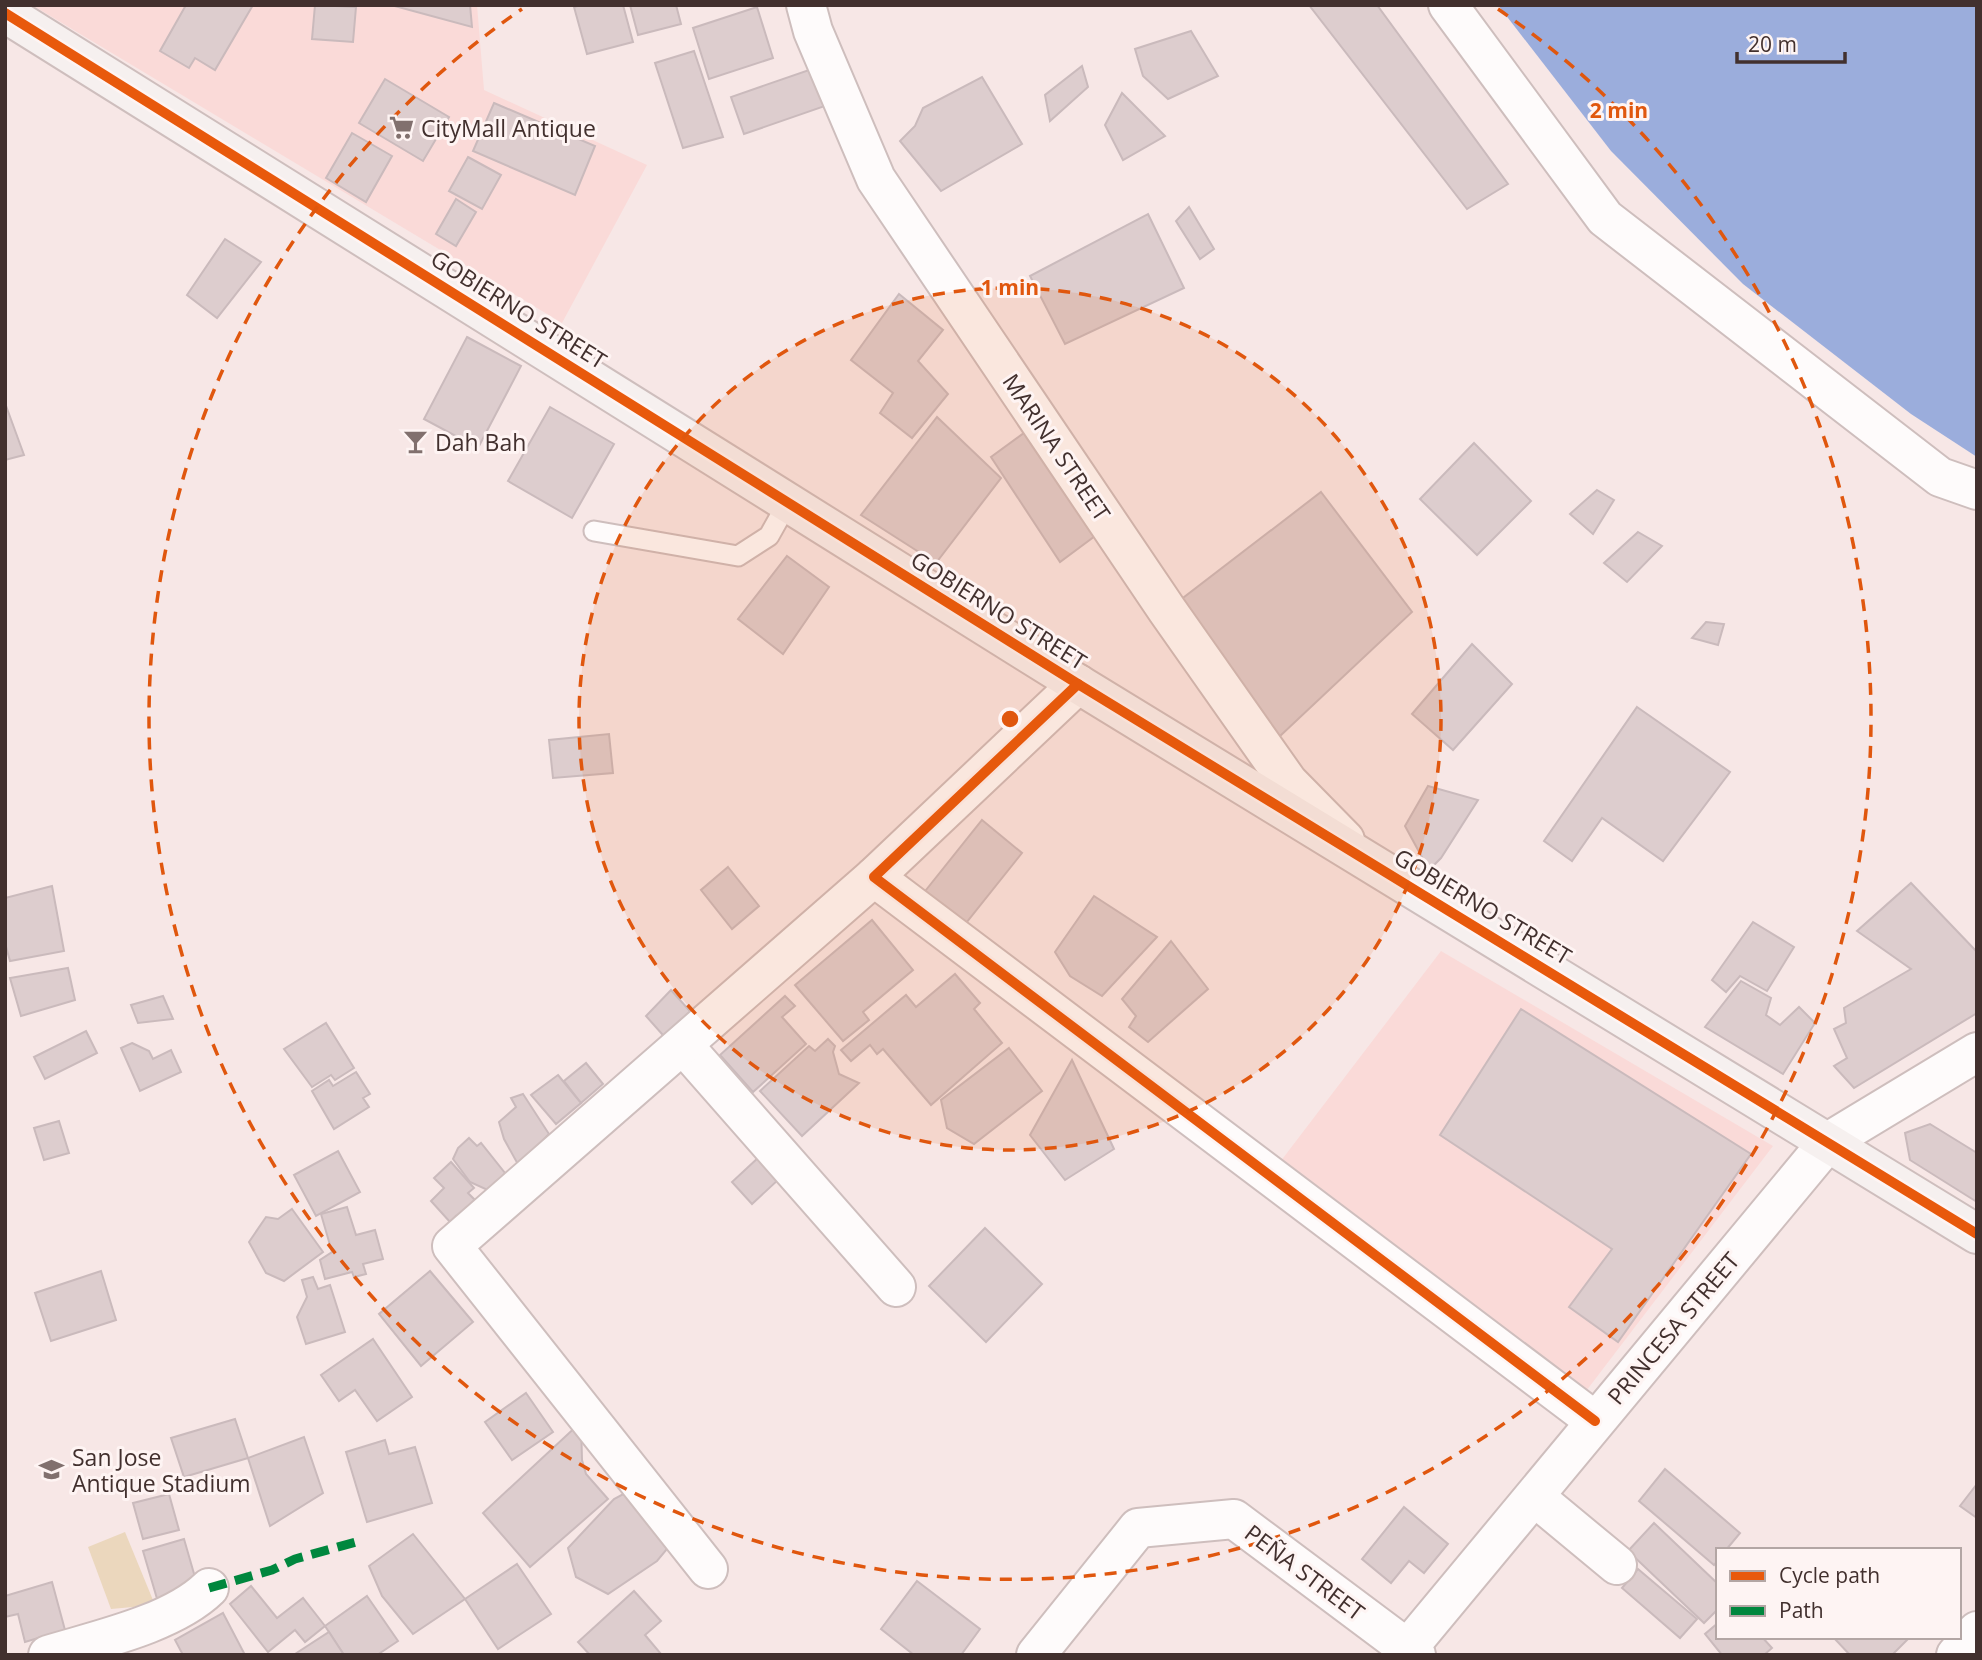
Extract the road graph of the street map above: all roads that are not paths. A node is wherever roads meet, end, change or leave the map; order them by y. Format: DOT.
graph roads {
  1 [pos="806,5"];
  2 [pos="1448,5"];
  3 [pos="5,12"];
  4 [pos="1977,490"];
  5 [pos="788,502"];
  6 [pos="594,531"];
  7 [pos="1078,684"];
  8 [pos="1362,857"];
  9 [pos="874,877"];
  10 [pos="684,1046"];
  11 [pos="1977,1052"];
  12 [pos="1828,1142"];
  13 [pos="1977,1234"];
  14 [pos="896,1287"];
  15 [pos="1595,1421"];
  16 [pos="1536,1498"];
  17 [pos="1617,1565"];
  18 [pos="708,1569"];
  19 [pos="209,1588"];
  20 [pos="1977,1631"];
  21 [pos="1412,1652"];
  22 [pos="48,1655"];
  23 [pos="1035,1655"];
  24 [pos="1956,1655"];
  1 -- 8 [label="street, MARINA STREET"];
  2 -- 4 [label="street"];
  3 -- 5 [label="street, GOBIERNO STREET"];
  5 -- 6 [label="lane"];
  5 -- 7 [label="street, GOBIERNO STREET"];
  7 -- 8 [label="street, GOBIERNO STREET"];
  7 -- 9 [label="street"];
  8 -- 12 [label="street, GOBIERNO STREET"];
  9 -- 10 [label="street"];
  9 -- 15 [label="street"];
  10 -- 14 [label="street"];
  10 -- 18 [label="street"];
  11 -- 12 [label="street, PRINCESA STREET"];
  12 -- 13 [label="street, GOBIERNO STREET"];
  12 -- 15 [label="street, PRINCESA STREET"];
  15 -- 16 [label="street, PRINCESA STREET"];
  16 -- 17 [label="street"];
  16 -- 21 [label="street, PRINCESA STREET"];
  19 -- 22 [label="street"];
  20 -- 24 [label="street"];
  21 -- 23 [label="street, PEÑA STREET"];
}
